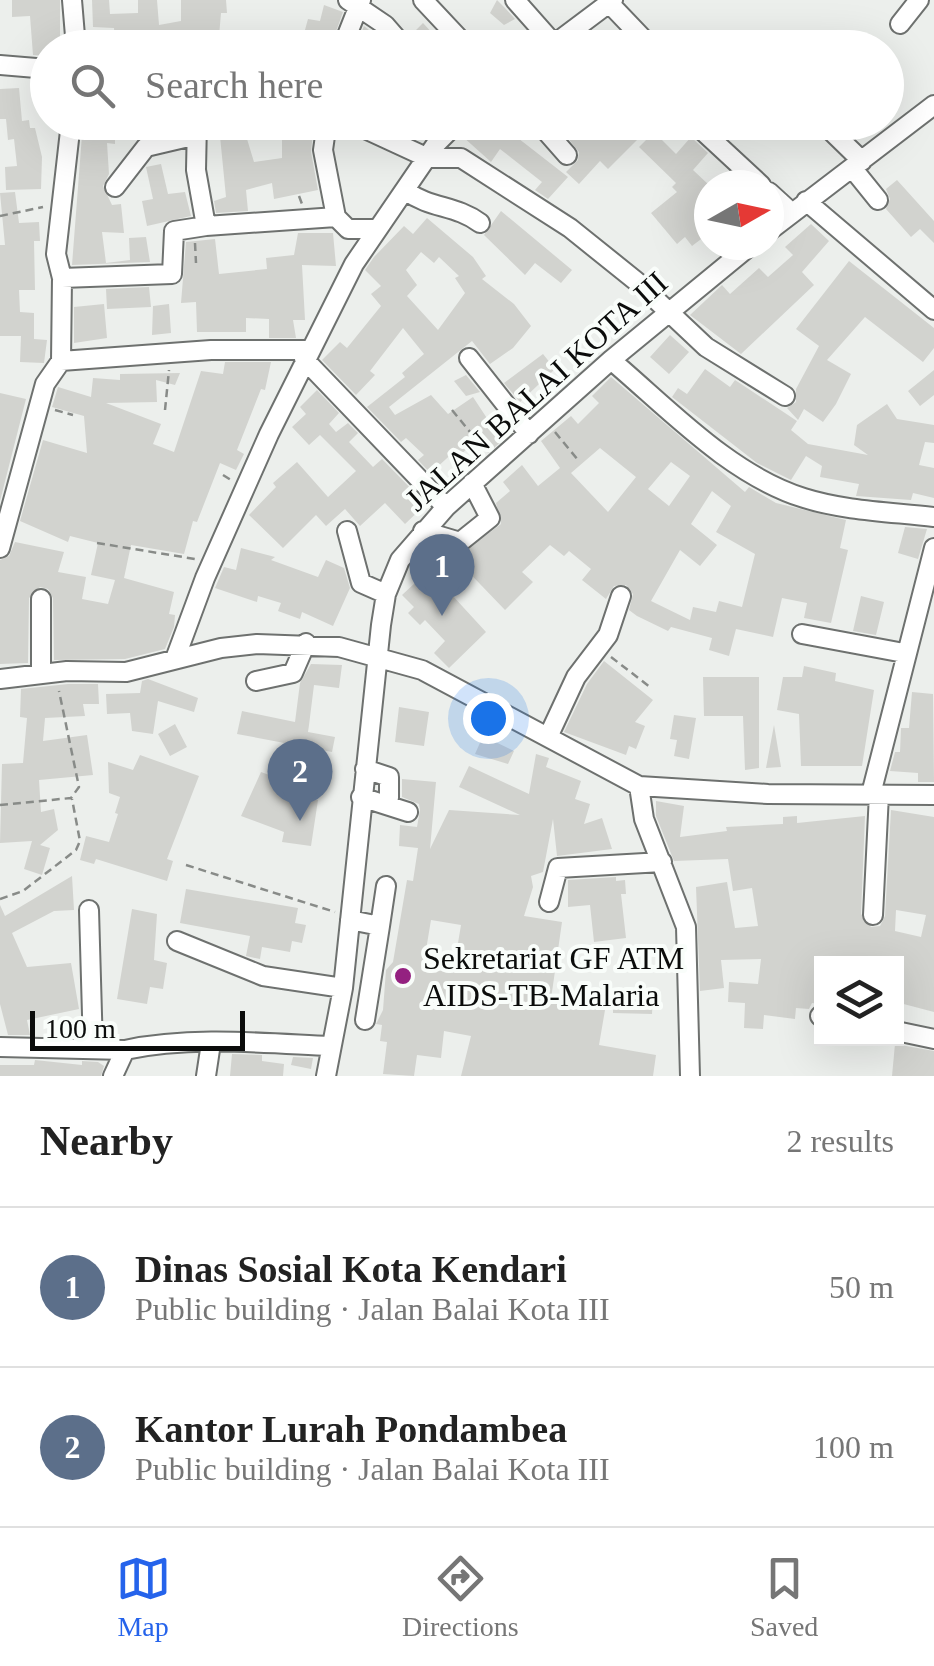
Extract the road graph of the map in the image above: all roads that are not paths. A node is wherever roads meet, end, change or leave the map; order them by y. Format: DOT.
graph roads {
  1 [pos="72,0"];
  2 [pos="422,0"];
  3 [pos="514,0"];
  4 [pos="919,0"];
  5 [pos="928,0"];
  6 [pos="355,2"];
  7 [pos="611,2"];
  8 [pos="934,6"];
  9 [pos="900,24"];
  10 [pos="74,30"];
  11 [pos="347,30"];
  12 [pos="385,30"];
  13 [pos="451,30"];
  14 [pos="538,30"];
  15 [pos="573,30"];
  16 [pos="636,30"];
  17 [pos="0,65"];
  18 [pos="30,68"];
  19 [pos="934,105"];
  20 [pos="904,128"];
  21 [pos="68,140"];
  22 [pos="167,140"];
  23 [pos="197,140"];
  24 [pos="324,140"];
  25 [pos="389,140"];
  26 [pos="443,140"];
  27 [pos="458,140"];
  28 [pos="554,140"];
  29 [pos="713,140"];
  30 [pos="837,140"];
  31 [pos="889,140"];
  32 [pos="567,155"];
  33 [pos="428,158"];
  34 [pos="462,158"];
  35 [pos="857,165"];
  36 [pos="746,170"];
  37 [pos="115,187"];
  38 [pos="406,191"];
  39 [pos="784,200"];
  40 [pos="878,200"];
  41 [pos="799,207"];
  42 [pos="784,219"];
  43 [pos="342,223"];
  44 [pos="480,223"];
  45 [pos="206,226"];
  46 [pos="375,229"];
  47 [pos="734,260"];
  48 [pos="354,264"];
  49 [pos="62,278"];
  50 [pos="934,310"];
  51 [pos="670,312"];
  52 [pos="307,355"];
  53 [pos="469,358"];
  54 [pos="610,360"];
  55 [pos="61,361"];
  56 [pos="785,396"];
  57 [pos="529,434"];
  58 [pos="472,483"];
  59 [pos="446,506"];
  60 [pos="934,517"];
  61 [pos="347,531"];
  62 [pos="423,531"];
  63 [pos="0,548"];
  64 [pos="934,548"];
  65 [pos="386,594"];
  66 [pos="620,596"];
  67 [pos="41,599"];
  68 [pos="802,634"];
  69 [pos="306,643"];
  70 [pos="904,654"];
  71 [pos="378,655"];
  72 [pos="175,659"];
  73 [pos="48,672"];
  74 [pos="0,680"];
  75 [pos="256,681"];
  76 [pos="548,738"];
  77 [pos="365,769"];
  78 [pos="640,786"];
  79 [pos="875,794"];
  80 [pos="934,795"];
  81 [pos="361,797"];
  82 [pos="389,798"];
  83 [pos="408,812"];
  84 [pos="662,862"];
  85 [pos="386,886"];
  86 [pos="549,902"];
  87 [pos="89,910"];
  88 [pos="872,915"];
  89 [pos="350,918"];
  90 [pos="380,926"];
  91 [pos="176,941"];
  92 [pos="343,988"];
  93 [pos="365,1020"];
  94 [pos="904,1033"];
  95 [pos="934,1039"];
  96 [pos="211,1043"];
  97 [pos="330,1046"];
  98 [pos="0,1048"];
  99 [pos="92,1048"];
  100 [pos="126,1050"];
  101 [pos="113,1076"];
  102 [pos="206,1076"];
  103 [pos="326,1076"];
  104 [pos="690,1076"];
  1 -- 10 [label="street"];
  2 -- 13 [label="street"];
  3 -- 14 [label="street"];
  4 -- 9 [label="street"];
  5 -- 8 [label="street"];
  6 -- 11 [label="street"];
  6 -- 12 [label="street"];
  7 -- 15 [label="street"];
  7 -- 16 [label="street"];
  17 -- 18 [label="street"];
  19 -- 20 [label="street"];
  21 -- 49 [label="street"];
  22 -- 37 [label="street"];
  23 -- 45 [label="street"];
  24 -- 43 [label="street"];
  25 -- 33 [label="street"];
  26 -- 33 [label="street"];
  27 -- 34 [label="street"];
  28 -- 32 [label="street"];
  29 -- 36 [label="street"];
  30 -- 35 [label="street"];
  31 -- 35 [label="street"];
  33 -- 34 [label="street"];
  33 -- 38 [label="street"];
  34 -- 51 [label="street"];
  35 -- 40 [label="street"];
  35 -- 41 [label="street"];
  38 -- 44 [label="street"];
  38 -- 46 [label="street"];
  39 -- 41 [label="street"];
  41 -- 42 [label="street"];
  41 -- 50 [label="street"];
  43 -- 45 [label="street"];
  43 -- 46 [label="street"];
  43 -- 48 [label="street"];
  45 -- 49 [label="street"];
  46 -- 48 [label="street"];
  47 -- 51 [label="street, JALAN BALAI KOTA III"];
  48 -- 52 [label="street"];
  49 -- 55 [label="street"];
  51 -- 54 [label="street, JALAN BALAI KOTA III"];
  51 -- 56 [label="street"];
  52 -- 55 [label="street"];
  52 -- 59 [label="street"];
  52 -- 72 [label="street"];
  53 -- 57 [label="street"];
  54 -- 57 [label="street, JALAN BALAI KOTA III"];
  54 -- 60 [label="street"];
  55 -- 63 [label="street"];
  57 -- 58 [label="street, JALAN BALAI KOTA III"];
  58 -- 59 [label="street, JALAN BALAI KOTA III"];
  58 -- 62 [label="street"];
  59 -- 62 [label="street, JALAN BALAI KOTA III"];
  61 -- 65 [label="street"];
  62 -- 65 [label="street, JALAN BALAI KOTA III"];
  64 -- 70 [label="street"];
  65 -- 71 [label="street, JALAN BALAI KOTA III"];
  66 -- 76 [label="street"];
  67 -- 73 [label="street"];
  68 -- 70 [label="street"];
  69 -- 71 [label="street"];
  69 -- 72 [label="street"];
  69 -- 75 [label="street"];
  70 -- 79 [label="street"];
  71 -- 76 [label="street"];
  71 -- 77 [label="street, JALAN BALAI KOTA III"];
  72 -- 73 [label="street"];
  73 -- 74 [label="street"];
  76 -- 78 [label="street"];
  77 -- 81 [label="street, JALAN BALAI KOTA III"];
  77 -- 82 [label="street"];
  78 -- 79 [label="street"];
  78 -- 84 [label="street"];
  79 -- 80 [label="street"];
  79 -- 88 [label="street"];
  81 -- 83 [label="street"];
  81 -- 89 [label="street, JALAN BALAI KOTA III"];
  84 -- 86 [label="street"];
  84 -- 104 [label="street"];
  85 -- 90 [label="street"];
  87 -- 99 [label="street"];
  89 -- 90 [label="street"];
  89 -- 92 [label="street, JALAN BALAI KOTA III"];
  90 -- 93 [label="street"];
  91 -- 92 [label="street"];
  92 -- 97 [label="street, JALAN BALAI KOTA III"];
  94 -- 95 [label="street"];
  96 -- 97 [label="street"];
  96 -- 100 [label="street"];
  96 -- 102 [label="street"];
  97 -- 103 [label="street, JALAN BALAI KOTA III"];
  98 -- 99 [label="street"];
  99 -- 100 [label="street"];
  100 -- 101 [label="street"];
}
